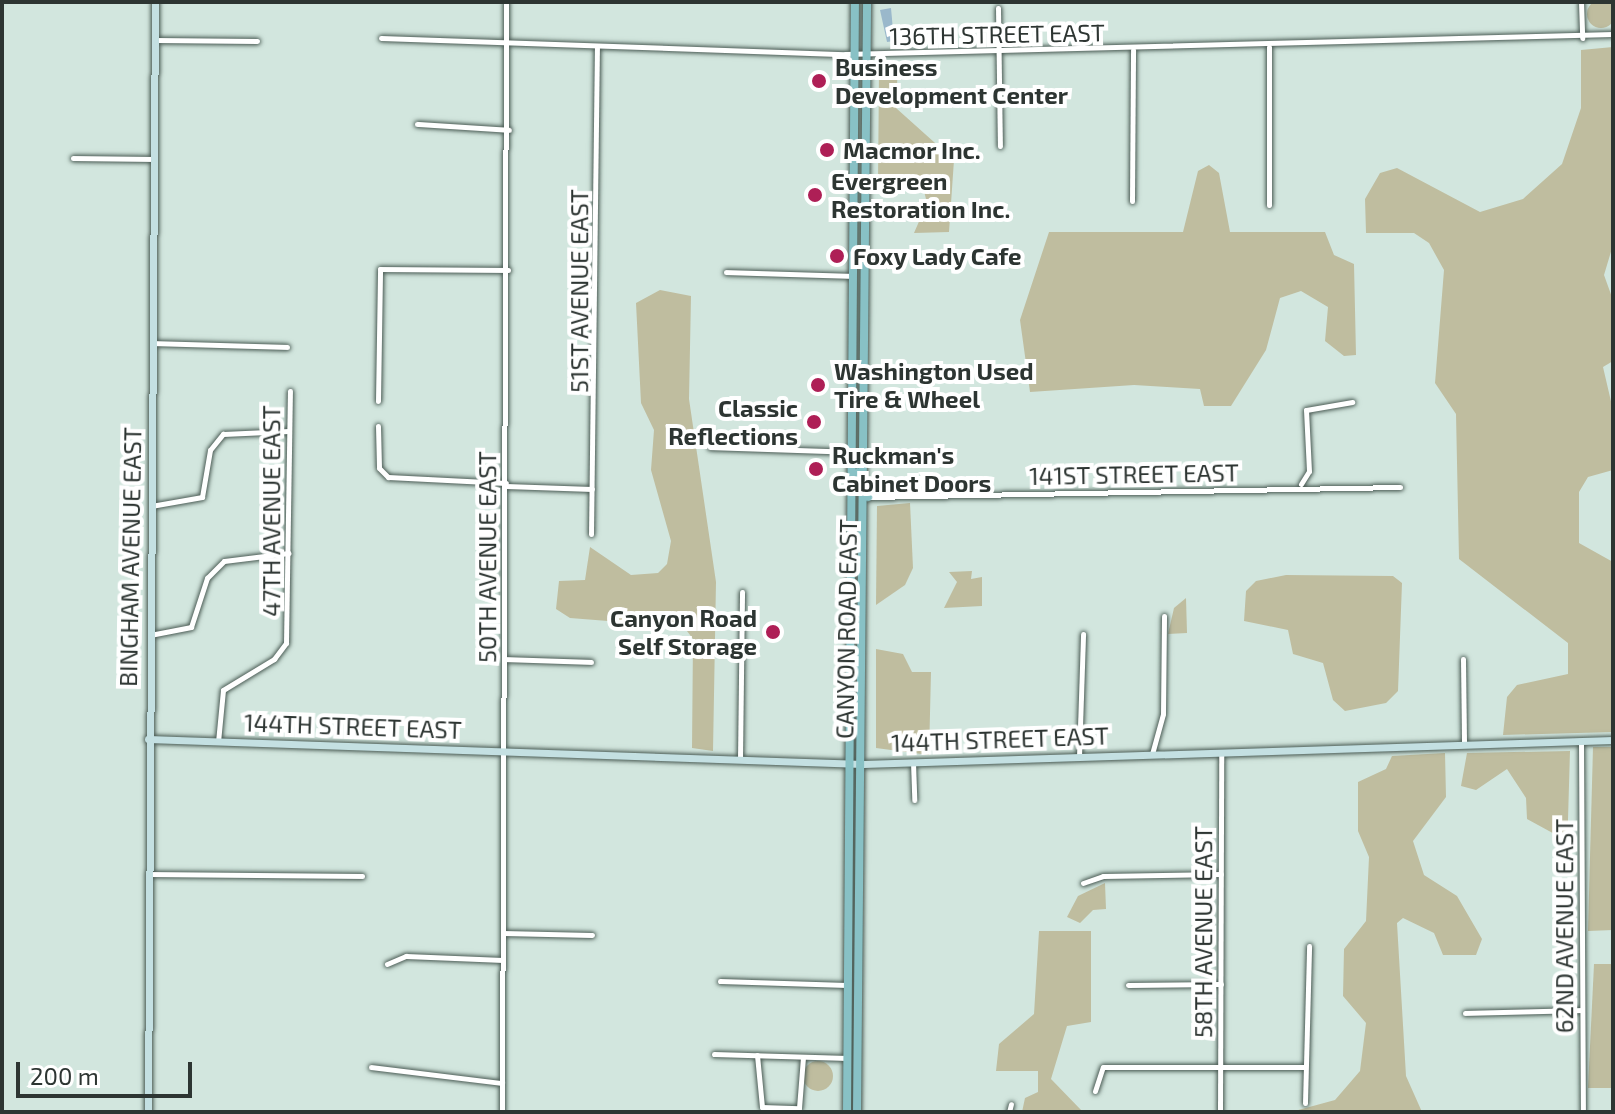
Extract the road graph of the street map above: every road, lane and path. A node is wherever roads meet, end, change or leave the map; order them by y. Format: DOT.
graph roads {
  1 [pos="155,2"];
  2 [pos="506,2"];
  3 [pos="855,2"];
  4 [pos="867,2"];
  5 [pos="1581,2"];
  6 [pos="998,8"];
  7 [pos="1613,34"];
  8 [pos="381,38"];
  9 [pos="1582,38"];
  10 [pos="155,40"];
  11 [pos="257,41"];
  12 [pos="506,45"];
  13 [pos="1269,47"];
  14 [pos="597,48"];
  15 [pos="1133,50"];
  16 [pos="1000,53"];
  17 [pos="855,54"];
  18 [pos="867,54"];
  19 [pos="417,124"];
  20 [pos="509,130"];
  21 [pos="1000,146"];
  22 [pos="73,158"];
  23 [pos="153,159"];
  24 [pos="1132,201"];
  25 [pos="1269,205"];
  26 [pos="508,270"];
  27 [pos="726,272"];
  28 [pos="855,276"];
  29 [pos="866,326"];
  30 [pos="152,343"];
  31 [pos="287,347"];
  32 [pos="290,391"];
  33 [pos="378,401"];
  34 [pos="1352,402"];
  35 [pos="378,426"];
  36 [pos="289,431"];
  37 [pos="710,447"];
  38 [pos="855,452"];
  39 [pos="1301,484"];
  40 [pos="506,485"];
  41 [pos="1400,487"];
  42 [pos="592,489"];
  43 [pos="868,497"];
  44 [pos="150,506"];
  45 [pos="591,534"];
  46 [pos="289,553"];
  47 [pos="742,592"];
  48 [pos="1164,616"];
  49 [pos="1083,634"];
  50 [pos="149,635"];
  51 [pos="505,659"];
  52 [pos="1463,659"];
  53 [pos="591,662"];
  54 [pos="148,739"];
  55 [pos="1581,740"];
  56 [pos="1613,740"];
  57 [pos="218,742"];
  58 [pos="1464,744"];
  59 [pos="504,751"];
  60 [pos="1221,752"];
  61 [pos="1152,754"];
  62 [pos="1079,757"];
  63 [pos="740,759"];
  64 [pos="913,762"];
  65 [pos="859,764"];
  66 [pos="914,800"];
  67 [pos="148,874"];
  68 [pos="1221,874"];
  69 [pos="362,876"];
  70 [pos="1083,883"];
  71 [pos="503,933"];
  72 [pos="592,935"];
  73 [pos="1309,946"];
  74 [pos="503,960"];
  75 [pos="387,964"];
  76 [pos="720,981"];
  77 [pos="1221,984"];
  78 [pos="849,985"];
  79 [pos="1128,985"];
  80 [pos="1581,1010"];
  81 [pos="1465,1013"];
  82 [pos="714,1054"];
  83 [pos="757,1055"];
  84 [pos="803,1057"];
  85 [pos="848,1058"];
  86 [pos="1221,1066"];
  87 [pos="371,1067"];
  88 [pos="1304,1067"];
  89 [pos="502,1083"];
  90 [pos="1095,1091"];
  91 [pos="1305,1103"];
  92 [pos="1011,1104"];
  93 [pos="148,1112"];
  94 [pos="502,1112"];
  95 [pos="847,1112"];
  96 [pos="857,1112"];
  97 [pos="1009,1112"];
  98 [pos="1220,1112"];
  99 [pos="1583,1112"];
  1 -- 10 [label="street, BINGHAM AVENUE EAST"];
  2 -- 12 [label="street, 50TH AVENUE EAST"];
  3 -- 17 [label="main road, CANYON ROAD EAST"];
  4 -- 18 [label="main road, CANYON ROAD EAST"];
  5 -- 9 [label="street"];
  6 -- 16 [label="street"];
  7 -- 9 [label="street, 136TH STREET EAST"];
  8 -- 12 [label="street, 136TH STREET EAST"];
  9 -- 13 [label="street, 136TH STREET EAST"];
  10 -- 11 [label="street"];
  10 -- 23 [label="street, BINGHAM AVENUE EAST"];
  12 -- 14 [label="street, 136TH STREET EAST"];
  12 -- 20 [label="street, 50TH AVENUE EAST"];
  13 -- 15 [label="street, 136TH STREET EAST"];
  13 -- 25 [label="street"];
  14 -- 17 [label="street, 136TH STREET EAST"];
  14 -- 42 [label="street, 51ST AVENUE EAST"];
  15 -- 16 [label="street, 136TH STREET EAST"];
  15 -- 24 [label="street"];
  16 -- 18 [label="street, 136TH STREET EAST"];
  16 -- 21 [label="street"];
  17 -- 18 [label="street, 136TH STREET EAST"];
  17 -- 28 [label="main road, CANYON ROAD EAST"];
  18 -- 29 [label="main road, CANYON ROAD EAST"];
  19 -- 20 [label="street"];
  20 -- 26 [label="street, 50TH AVENUE EAST"];
  22 -- 23 [label="street"];
  23 -- 30 [label="street, BINGHAM AVENUE EAST"];
  26 -- 33 [label="street"];
  26 -- 40 [label="street, 50TH AVENUE EAST"];
  27 -- 28 [label="street"];
  28 -- 29 [label="main road"];
  28 -- 38 [label="main road, CANYON ROAD EAST"];
  29 -- 43 [label="main road, CANYON ROAD EAST"];
  30 -- 31 [label="street"];
  30 -- 44 [label="street, BINGHAM AVENUE EAST"];
  32 -- 36 [label="street, 47TH AVENUE EAST"];
  34 -- 39 [label="street"];
  35 -- 40 [label="street"];
  36 -- 44 [label="street"];
  36 -- 46 [label="street, 47TH AVENUE EAST"];
  37 -- 38 [label="street"];
  38 -- 43 [label="main road"];
  38 -- 65 [label="main road, CANYON ROAD EAST"];
  39 -- 41 [label="street, 141ST STREET EAST"];
  39 -- 43 [label="street, 141ST STREET EAST"];
  40 -- 42 [label="street"];
  40 -- 51 [label="street, 50TH AVENUE EAST"];
  42 -- 45 [label="street, 51ST AVENUE EAST"];
  43 -- 65 [label="main road, CANYON ROAD EAST"];
  44 -- 50 [label="street, BINGHAM AVENUE EAST"];
  46 -- 50 [label="street"];
  46 -- 57 [label="street, 47TH AVENUE EAST"];
  47 -- 63 [label="street"];
  48 -- 61 [label="street"];
  49 -- 62 [label="street"];
  50 -- 54 [label="street, BINGHAM AVENUE EAST"];
  51 -- 53 [label="street"];
  51 -- 59 [label="street, 50TH AVENUE EAST"];
  52 -- 58 [label="street"];
  54 -- 57 [label="street, 144TH STREET EAST"];
  54 -- 67 [label="street, BINGHAM AVENUE EAST"];
  55 -- 56 [label="street, 144TH STREET EAST"];
  55 -- 58 [label="street, 144TH STREET EAST"];
  55 -- 80 [label="street, 62ND AVENUE EAST"];
  57 -- 59 [label="street, 144TH STREET EAST"];
  58 -- 60 [label="street, 144TH STREET EAST"];
  59 -- 63 [label="street, 144TH STREET EAST"];
  59 -- 71 [label="street, 50TH AVENUE EAST"];
  60 -- 61 [label="street, 144TH STREET EAST"];
  60 -- 68 [label="street, 58TH AVENUE EAST"];
  61 -- 62 [label="street, 144TH STREET EAST"];
  62 -- 64 [label="street, 144TH STREET EAST"];
  63 -- 65 [label="street, 144TH STREET EAST"];
  64 -- 65 [label="street, 144TH STREET EAST"];
  64 -- 66 [label="street"];
  65 -- 78 [label="main road, CANYON ROAD EAST"];
  65 -- 96 [label="main road, CANYON ROAD EAST"];
  67 -- 69 [label="street"];
  67 -- 93 [label="street, BINGHAM AVENUE EAST"];
  68 -- 70 [label="street"];
  68 -- 77 [label="street, 58TH AVENUE EAST"];
  71 -- 72 [label="street"];
  71 -- 74 [label="street, 50TH AVENUE EAST"];
  73 -- 88 [label="street"];
  74 -- 75 [label="street"];
  74 -- 89 [label="street, 50TH AVENUE EAST"];
  76 -- 78 [label="street"];
  77 -- 79 [label="street"];
  77 -- 86 [label="street, 58TH AVENUE EAST"];
  78 -- 85 [label="main road, CANYON ROAD EAST"];
  80 -- 81 [label="street"];
  80 -- 99 [label="street, 62ND AVENUE EAST"];
  82 -- 83 [label="street"];
  83 -- 84 [label="street"];
  83 -- 84 [label="street"];
  84 -- 85 [label="street"];
  85 -- 95 [label="main road, CANYON ROAD EAST"];
  86 -- 88 [label="street"];
  86 -- 90 [label="street"];
  86 -- 98 [label="street, 58TH AVENUE EAST"];
  87 -- 89 [label="street"];
  88 -- 91 [label="street"];
  89 -- 94 [label="street, 50TH AVENUE EAST"];
  92 -- 97 [label="street"];
}
